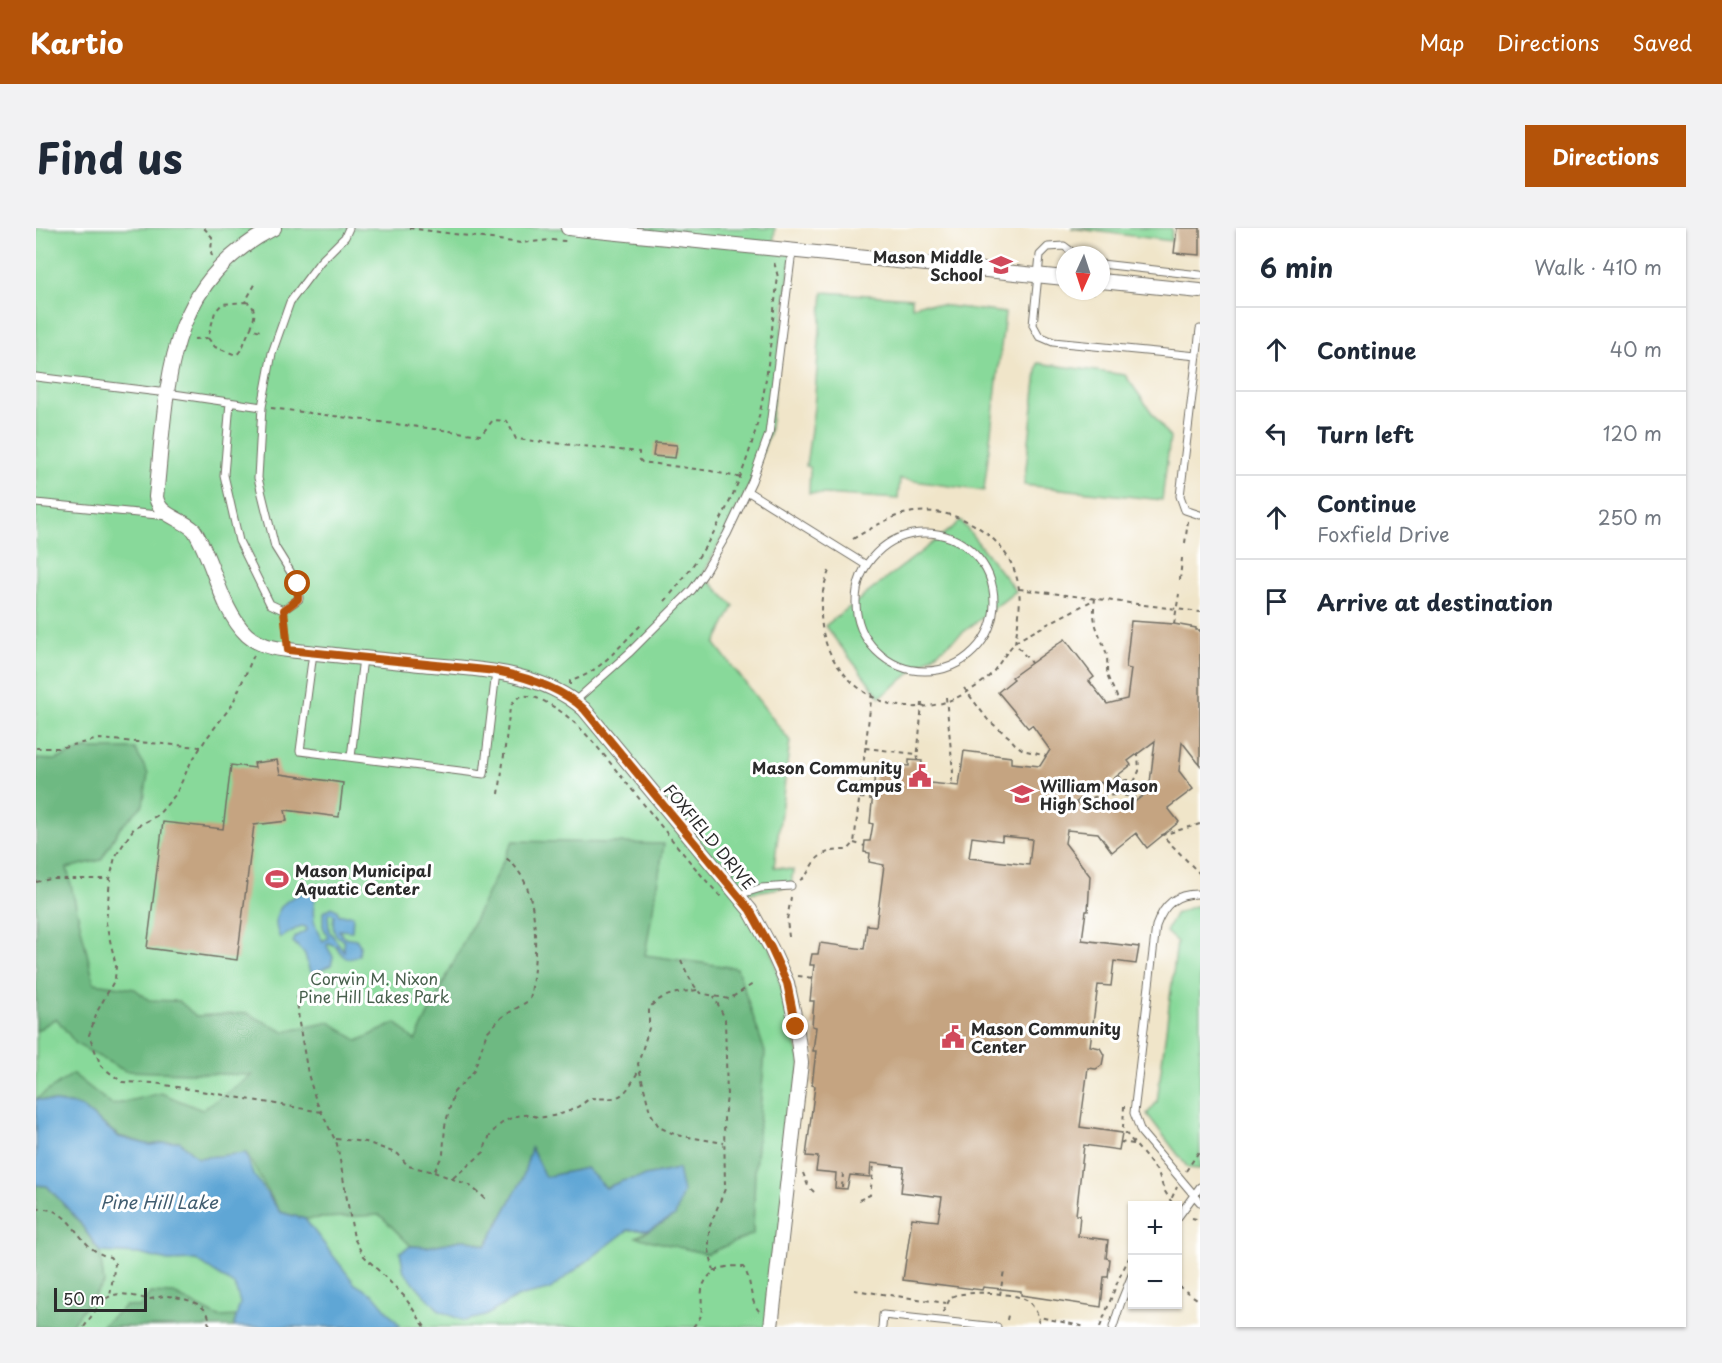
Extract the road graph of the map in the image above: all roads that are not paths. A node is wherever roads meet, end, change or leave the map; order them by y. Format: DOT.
graph roads {
  1 [pos="274,228"];
  2 [pos="349,228"];
  3 [pos="568,228"];
  4 [pos="1056,246"];
  5 [pos="792,251"];
  6 [pos="1110,265"];
  7 [pos="1038,275"];
  8 [pos="1200,275"];
  9 [pos="1056,277"];
  10 [pos="1110,282"];
  11 [pos="1200,291"];
  12 [pos="1200,329"];
  13 [pos="1199,340"];
  14 [pos="1197,357"];
  15 [pos="36,377"];
  16 [pos="167,393"];
  17 [pos="230,402"];
  18 [pos="262,407"];
  19 [pos="747,491"];
  20 [pos="36,503"];
  21 [pos="1200,515"];
  22 [pos="169,516"];
  23 [pos="866,565"];
  24 [pos="313,653"];
  25 [pos="363,658"];
  26 [pos="496,671"];
  27 [pos="574,701"];
  28 [pos="351,757"];
  29 [pos="791,886"];
  30 [pos="1200,894"];
  31 [pos="733,900"];
  32 [pos="1200,1187"];
  33 [pos="1194,1194"];
  34 [pos="1200,1202"];
  35 [pos="1182,1210"];
  36 [pos="1128,1285"];
  37 [pos="771,1327"];
  38 [pos="882,1327"];
  39 [pos="998,1327"];
  40 [pos="1113,1327"];
  1 -- 16 [label="street"];
  2 -- 18 [label="lane"];
  3 -- 5 [label="street"];
  4 -- 7 [label="lane"];
  5 -- 7 [label="street"];
  5 -- 19 [label="lane"];
  6 -- 8 [label="lane"];
  7 -- 9 [label="street"];
  7 -- 14 [label="lane"];
  10 -- 11 [label="street"];
  12 -- 13 [label="lane"];
  13 -- 14 [label="lane"];
  14 -- 21 [label="lane"];
  15 -- 16 [label="lane"];
  16 -- 17 [label="lane"];
  16 -- 22 [label="street"];
  17 -- 18 [label="lane"];
  17 -- 18 [label="lane"];
  19 -- 23 [label="lane"];
  19 -- 27 [label="lane"];
  20 -- 22 [label="lane"];
  22 -- 24 [label="street, FOXFIELD DRIVE"];
  23 -- 23 [label="lane"];
  24 -- 25 [label="street, FOXFIELD DRIVE"];
  24 -- 28 [label="lane"];
  25 -- 26 [label="street, FOXFIELD DRIVE"];
  25 -- 28 [label="lane"];
  26 -- 27 [label="street, FOXFIELD DRIVE"];
  26 -- 28 [label="lane"];
  27 -- 31 [label="street, FOXFIELD DRIVE"];
  29 -- 31 [label="lane"];
  30 -- 33 [label="lane"];
  31 -- 37 [label="street, FOXFIELD DRIVE"];
  32 -- 33 [label="lane"];
  33 -- 34 [label="lane"];
  33 -- 35 [label="lane"];
  36 -- 40 [label="lane"];
  38 -- 39 [label="lane"];
}
